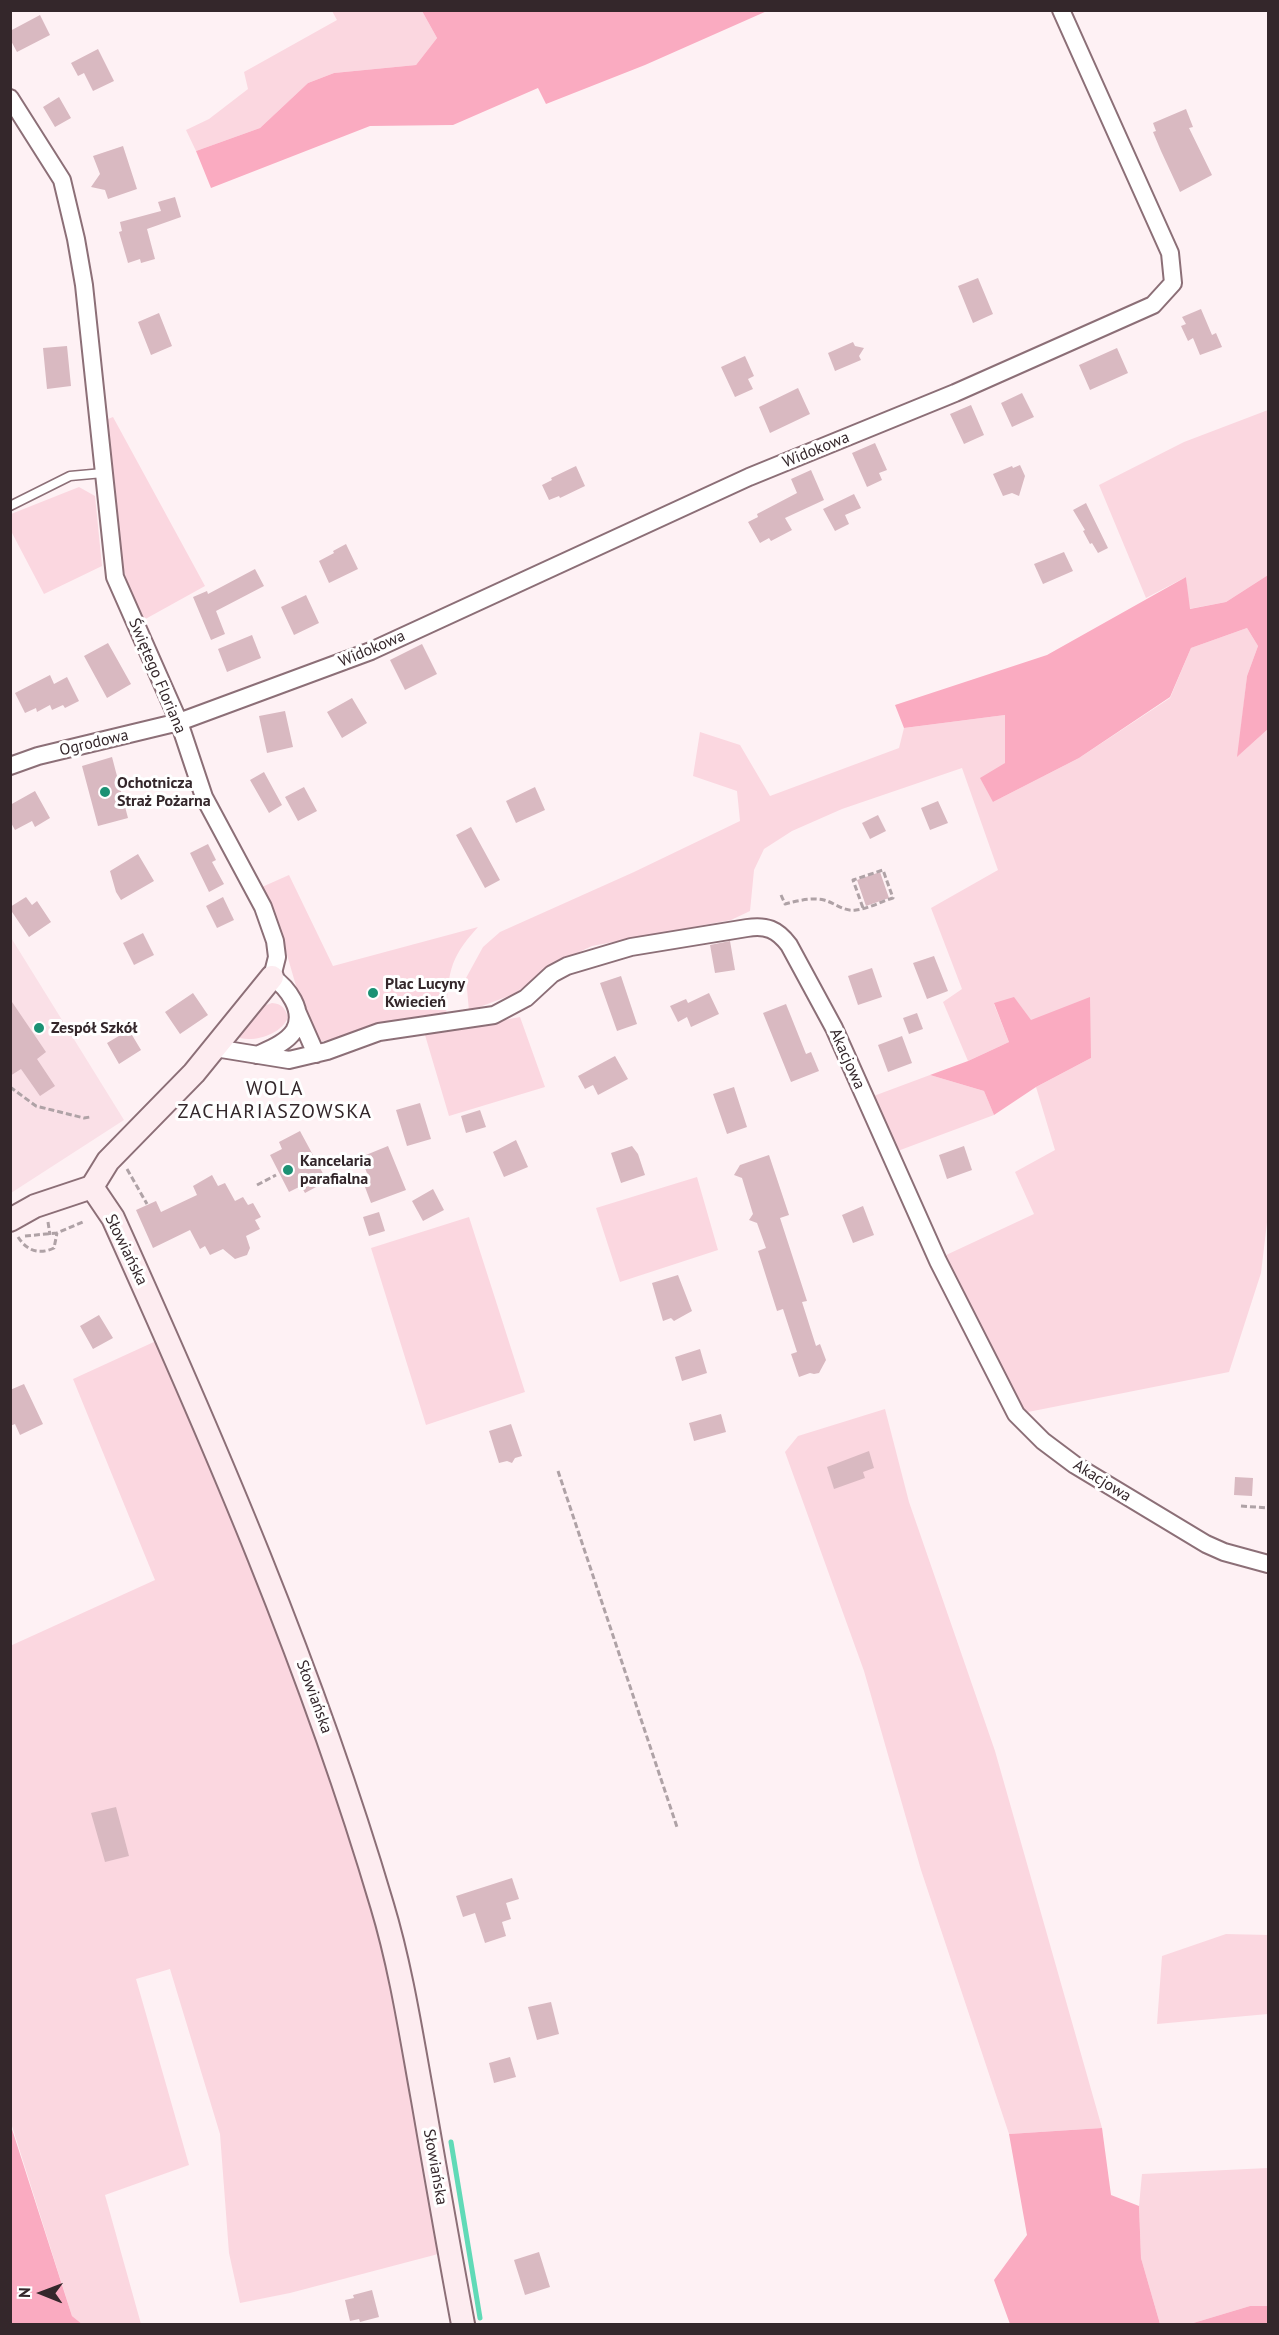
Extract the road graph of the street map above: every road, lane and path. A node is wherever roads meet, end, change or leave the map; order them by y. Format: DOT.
graph roads {
  1 [pos="1061,10"];
  2 [pos="10,98"];
  3 [pos="103,473"];
  4 [pos="10,506"];
  5 [pos="179,723"];
  6 [pos="10,766"];
  7 [pos="781,895"];
  8 [pos="863,908"];
  9 [pos="272,977"];
  10 [pos="297,1010"];
  11 [pos="215,1048"];
  12 [pos="316,1054"];
  13 [pos="257,1055"];
  14 [pos="10,1087"];
  15 [pos="90,1117"];
  16 [pos="276,1175"];
  17 [pos="131,1176"];
  18 [pos="257,1185"];
  19 [pos="92,1187"];
  20 [pos="147,1204"];
  21 [pos="47,1216"];
  22 [pos="85,1221"];
  23 [pos="14,1229"];
  24 [pos="57,1233"];
  25 [pos="50,1234"];
  26 [pos="558,1471"];
  27 [pos="1241,1506"];
  28 [pos="1269,1508"];
  29 [pos="1269,1564"];
  30 [pos="677,1827"];
  31 [pos="463,2325"];
  1 -- 5 [label="street, Widokowa"];
  2 -- 3 [label="street, Świętego Floriana"];
  3 -- 4 [label="lane"];
  3 -- 5 [label="street, Świętego Floriana"];
  5 -- 6 [label="street, Ogrodowa"];
  5 -- 9 [label="street, Świętego Floriana"];
  7 -- 8 [label="path"];
  8 -- 8 [label="path"];
  9 -- 10 [label="street"];
  9 -- 11 [label="street"];
  10 -- 12 [label="street"];
  10 -- 13 [label="street"];
  11 -- 13 [label="street, Akacjowa"];
  11 -- 19 [label="street"];
  12 -- 13 [label="street, Akacjowa"];
  12 -- 29 [label="street, Akacjowa"];
  14 -- 15 [label="path"];
  16 -- 18 [label="path"];
  17 -- 20 [label="path"];
  19 -- 23 [label="street"];
  19 -- 31 [label="street, Słowiańska"];
  21 -- 25 [label="path"];
  22 -- 24 [label="path"];
  23 -- 24 [label="path"];
  23 -- 25 [label="path"];
  24 -- 25 [label="path"];
  26 -- 30 [label="path"];
  27 -- 28 [label="path"];
}
